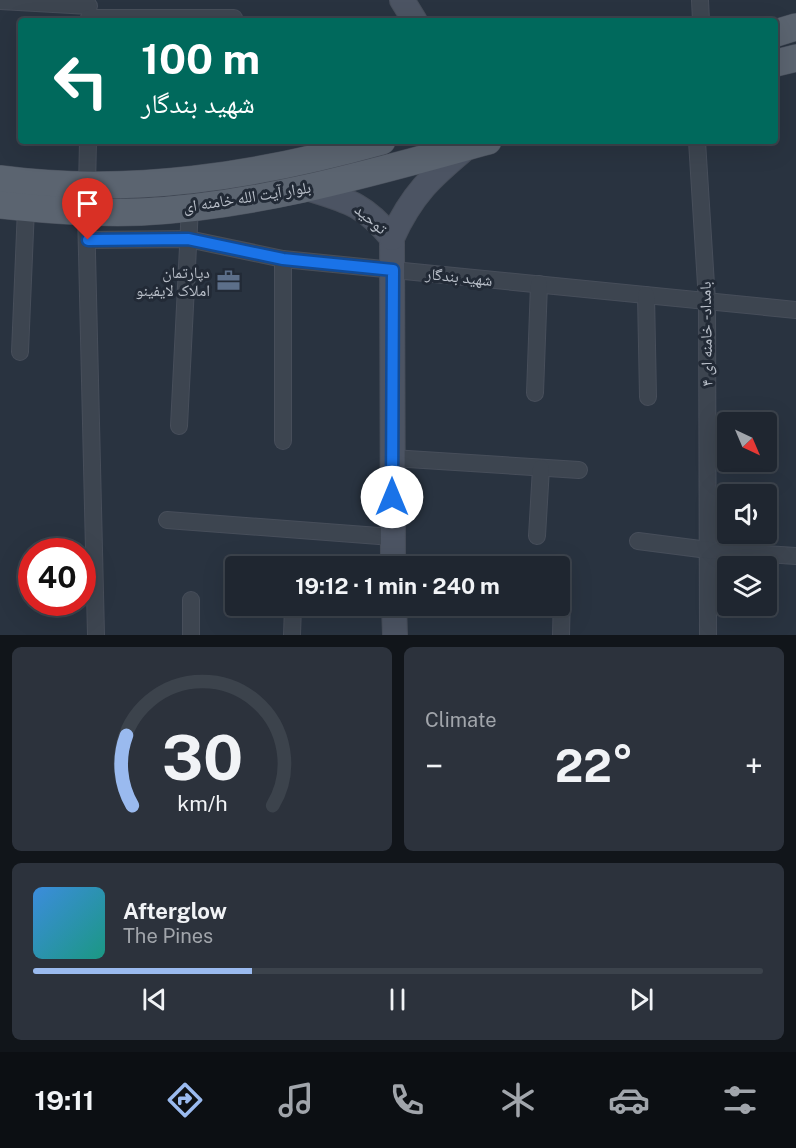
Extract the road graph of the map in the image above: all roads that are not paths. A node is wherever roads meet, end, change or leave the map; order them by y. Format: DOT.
graph roads {
  1 [pos="402,0"];
  2 [pos="700,0"];
  3 [pos="0,1"];
  4 [pos="89,11"];
  5 [pos="234,18"];
  6 [pos="405,18"];
  7 [pos="413,18"];
  8 [pos="701,18"];
  9 [pos="796,27"];
  10 [pos="778,32"];
  11 [pos="796,58"];
  12 [pos="778,62"];
  13 [pos="88,144"];
  14 [pos="367,144"];
  15 [pos="478,144"];
  16 [pos="697,144"];
  17 [pos="0,179"];
  18 [pos="310,189"];
  19 [pos="87,199"];
  20 [pos="13,206"];
  21 [pos="190,207"];
  22 [pos="392,238"];
  23 [pos="188,239"];
  24 [pos="88,240"];
  25 [pos="283,259"];
  26 [pos="393,270"];
  27 [pos="539,284"];
  28 [pos="646,295"];
  29 [pos="707,301"];
  30 [pos="796,310"];
  31 [pos="20,352"];
  32 [pos="535,393"];
  33 [pos="648,398"];
  34 [pos="179,426"];
  35 [pos="283,441"];
  36 [pos="392,458"];
  37 [pos="541,468"];
  38 [pos="579,470"];
  39 [pos="167,520"];
  40 [pos="537,536"];
  41 [pos="392,537"];
  42 [pos="638,541"];
  43 [pos="708,550"];
  44 [pos="393,556"];
  45 [pos="796,556"];
  46 [pos="191,600"];
  47 [pos="293,616"];
  48 [pos="395,616"];
  49 [pos="561,616"];
  50 [pos="96,635"];
  51 [pos="191,635"];
  52 [pos="292,635"];
  53 [pos="396,635"];
  54 [pos="561,635"];
  55 [pos="708,635"];
  1 -- 6 [label="street"];
  1 -- 7 [label="street"];
  2 -- 8 [label="street"];
  3 -- 4 [label="street"];
  4 -- 5 [label="street"];
  9 -- 10 [label="main road"];
  11 -- 12 [label="main road"];
  13 -- 19 [label="street"];
  14 -- 19 [label="main road, بلوار آیت الله خامنه ای"];
  15 -- 18 [label="main road, بلوار آیت الله خامنه ای"];
  15 -- 22 [label="street"];
  16 -- 29 [label="street, بامداد - خامنه ای ۴"];
  17 -- 19 [label="main road, بلوار آیت الله خامنه ای"];
  18 -- 21 [label="main road, بلوار آیت الله خامنه ای"];
  18 -- 22 [label="street, توحید"];
  19 -- 20 [label="main road, بلوار آیت الله خامنه ای"];
  19 -- 21 [label="main road, بلوار آیت الله خامنه ای"];
  19 -- 24 [label="street"];
  20 -- 31 [label="street"];
  21 -- 23 [label="street"];
  22 -- 26 [label="street, توحید"];
  23 -- 24 [label="street, شهید بندگار"];
  23 -- 25 [label="street, شهید بندگار"];
  23 -- 34 [label="street"];
  24 -- 50 [label="street"];
  25 -- 26 [label="street, شهید بندگار"];
  25 -- 35 [label="street"];
  26 -- 27 [label="street, شهید بندگار"];
  26 -- 36 [label="street, توحید"];
  27 -- 28 [label="street, شهید بندگار"];
  27 -- 32 [label="street"];
  28 -- 29 [label="street, شهید بندگار"];
  28 -- 33 [label="street"];
  29 -- 30 [label="street, شهید بندگار"];
  29 -- 43 [label="street, بامداد - خامنه ای ۴"];
  36 -- 37 [label="street"];
  36 -- 41 [label="street, توحید"];
  37 -- 38 [label="street"];
  37 -- 40 [label="street"];
  39 -- 41 [label="street"];
  41 -- 44 [label="street, توحید"];
  42 -- 43 [label="street"];
  43 -- 45 [label="street"];
  43 -- 55 [label="street, بامداد - خامنه ای ۴"];
  46 -- 51 [label="street"];
  47 -- 52 [label="street"];
  48 -- 53 [label="street"];
  49 -- 54 [label="street"];
}
